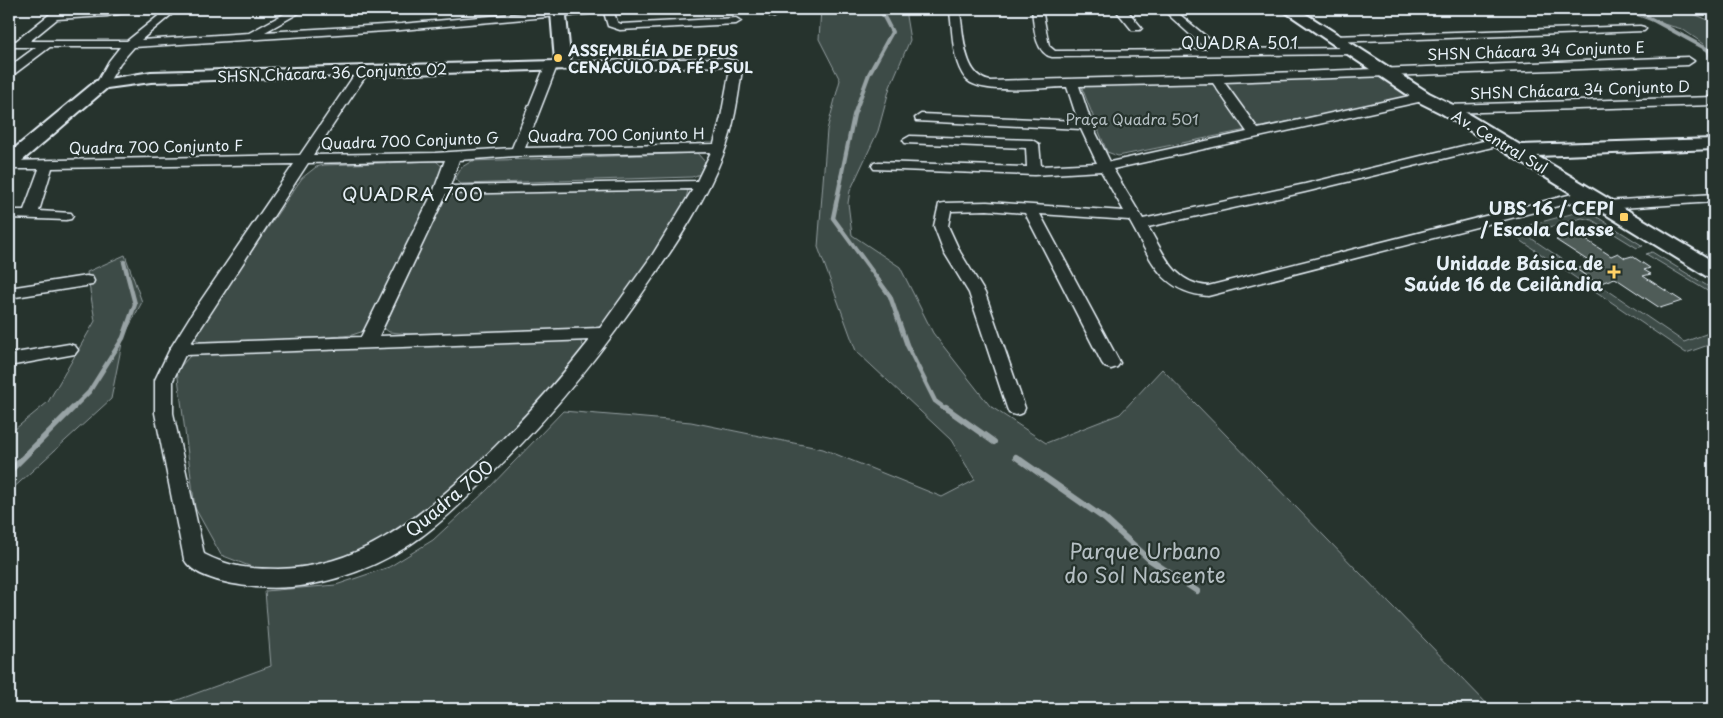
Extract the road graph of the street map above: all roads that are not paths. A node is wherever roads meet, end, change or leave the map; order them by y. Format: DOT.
graph roads {
  1 [pos="130,9"];
  2 [pos="173,9"];
  3 [pos="301,9"];
  4 [pos="455,9"];
  5 [pos="593,9"];
  6 [pos="608,9"];
  7 [pos="958,9"];
  8 [pos="1037,9"];
  9 [pos="1120,9"];
  10 [pos="1167,9"];
  11 [pos="1288,9"];
  12 [pos="558,13"];
  13 [pos="736,21"];
  14 [pos="451,23"];
  15 [pos="1136,28"];
  16 [pos="1640,29"];
  17 [pos="248,36"];
  18 [pos="1333,39"];
  19 [pos="128,44"];
  20 [pos="13,45"];
  21 [pos="44,46"];
  22 [pos="1352,51"];
  23 [pos="1218,53"];
  24 [pos="1688,61"];
  25 [pos="557,66"];
  26 [pos="363,71"];
  27 [pos="9,72"];
  28 [pos="1386,72"];
  29 [pos="1216,78"];
  30 [pos="1072,82"];
  31 [pos="102,84"];
  32 [pos="1423,97"];
  33 [pos="1714,101"];
  34 [pos="1447,109"];
  35 [pos="921,118"];
  36 [pos="1086,125"];
  37 [pos="1255,134"];
  38 [pos="910,140"];
  39 [pos="1500,141"];
  40 [pos="1714,144"];
  41 [pos="719,148"];
  42 [pos="1516,151"];
  43 [pos="517,152"];
  44 [pos="453,156"];
  45 [pos="304,160"];
  46 [pos="9,163"];
  47 [pos="47,164"];
  48 [pos="880,166"];
  49 [pos="1105,167"];
  50 [pos="1034,171"];
  51 [pos="702,185"];
  52 [pos="441,190"];
  53 [pos="1588,194"];
  54 [pos="1714,198"];
  55 [pos="1605,205"];
  56 [pos="1030,209"];
  57 [pos="9,214"];
  58 [pos="30,214"];
  59 [pos="66,216"];
  60 [pos="1137,220"];
  61 [pos="1706,260"];
  62 [pos="1714,271"];
  63 [pos="86,281"];
  64 [pos="9,292"];
  65 [pos="606,334"];
  66 [pos="367,343"];
  67 [pos="179,349"];
  68 [pos="69,350"];
  69 [pos="9,360"];
  70 [pos="1111,363"];
  71 [pos="1016,408"];
  1 -- 20 [label="street"];
  2 -- 19 [label="street"];
  3 -- 17 [label="street"];
  4 -- 14 [label="street"];
  5 -- 12 [label="street"];
  6 -- 13 [label="street"];
  7 -- 30 [label="street, SHSN Chácara 34 Conjunto E"];
  8 -- 23 [label="street"];
  9 -- 15 [label="street"];
  10 -- 23 [label="street"];
  11 -- 18 [label="street, Av. Central Sul"];
  12 -- 14 [label="street"];
  12 -- 25 [label="street"];
  14 -- 17 [label="street"];
  16 -- 18 [label="street"];
  17 -- 19 [label="street"];
  18 -- 22 [label="street, Av. Central Sul"];
  19 -- 21 [label="street"];
  19 -- 31 [label="street"];
  20 -- 21 [label="street"];
  21 -- 27 [label="street"];
  22 -- 23 [label="street"];
  22 -- 28 [label="street, Av. Central Sul"];
  24 -- 28 [label="street, SHSN Chácara 34 Conjunto E"];
  25 -- 26 [label="street, SHSN Chácara 36 Conjunto 02"];
  25 -- 41 [label="street, Quadra 700 Conjunto H"];
  25 -- 43 [label="street"];
  26 -- 31 [label="street, SHSN Chácara 36 Conjunto 02"];
  26 -- 45 [label="street, Quadra 700"];
  28 -- 29 [label="street, SHSN Chácara 34 Conjunto E"];
  28 -- 32 [label="street, Av. Central Sul"];
  29 -- 30 [label="street, SHSN Chácara 34 Conjunto E"];
  29 -- 37 [label="street"];
  30 -- 36 [label="street"];
  31 -- 46 [label="street"];
  32 -- 34 [label="street, Av. Central Sul"];
  32 -- 37 [label="street"];
  33 -- 34 [label="street, SHSN Chácara 34 Conjunto D"];
  34 -- 39 [label="street, Av. Central Sul"];
  35 -- 36 [label="street"];
  36 -- 49 [label="street"];
  37 -- 49 [label="street"];
  38 -- 50 [label="street"];
  39 -- 42 [label="street, Av. Central Sul"];
  39 -- 60 [label="street"];
  40 -- 42 [label="street"];
  41 -- 43 [label="street, Quadra 700 Conjunto H"];
  41 -- 51 [label="street, Quadra 700"];
  42 -- 53 [label="street, Av. Central Sul"];
  43 -- 44 [label="street, Quadra 700 Conjunto G"];
  44 -- 45 [label="street, Quadra 700 Conjunto G"];
  44 -- 52 [label="street"];
  45 -- 47 [label="street, Quadra 700 Conjunto F"];
  45 -- 67 [label="street, Quadra 700"];
  46 -- 47 [label="street, Quadra 700 Conjunto F"];
  47 -- 58 [label="street"];
  48 -- 50 [label="street"];
  49 -- 50 [label="street"];
  49 -- 60 [label="street"];
  51 -- 52 [label="street"];
  51 -- 65 [label="street, Quadra 700"];
  52 -- 66 [label="street"];
  53 -- 55 [label="street, Av. Central Sul"];
  53 -- 60 [label="street"];
  54 -- 55 [label="street"];
  55 -- 61 [label="street, Av. Central Sul"];
  56 -- 60 [label="street"];
  56 -- 70 [label="street"];
  56 -- 71 [label="street"];
  57 -- 58 [label="street"];
  58 -- 59 [label="street"];
  61 -- 62 [label="street, Av. Central Sul"];
  63 -- 64 [label="street"];
  65 -- 66 [label="street"];
  65 -- 67 [label="street, Quadra 700"];
  66 -- 67 [label="street"];
  68 -- 69 [label="street"];
}
